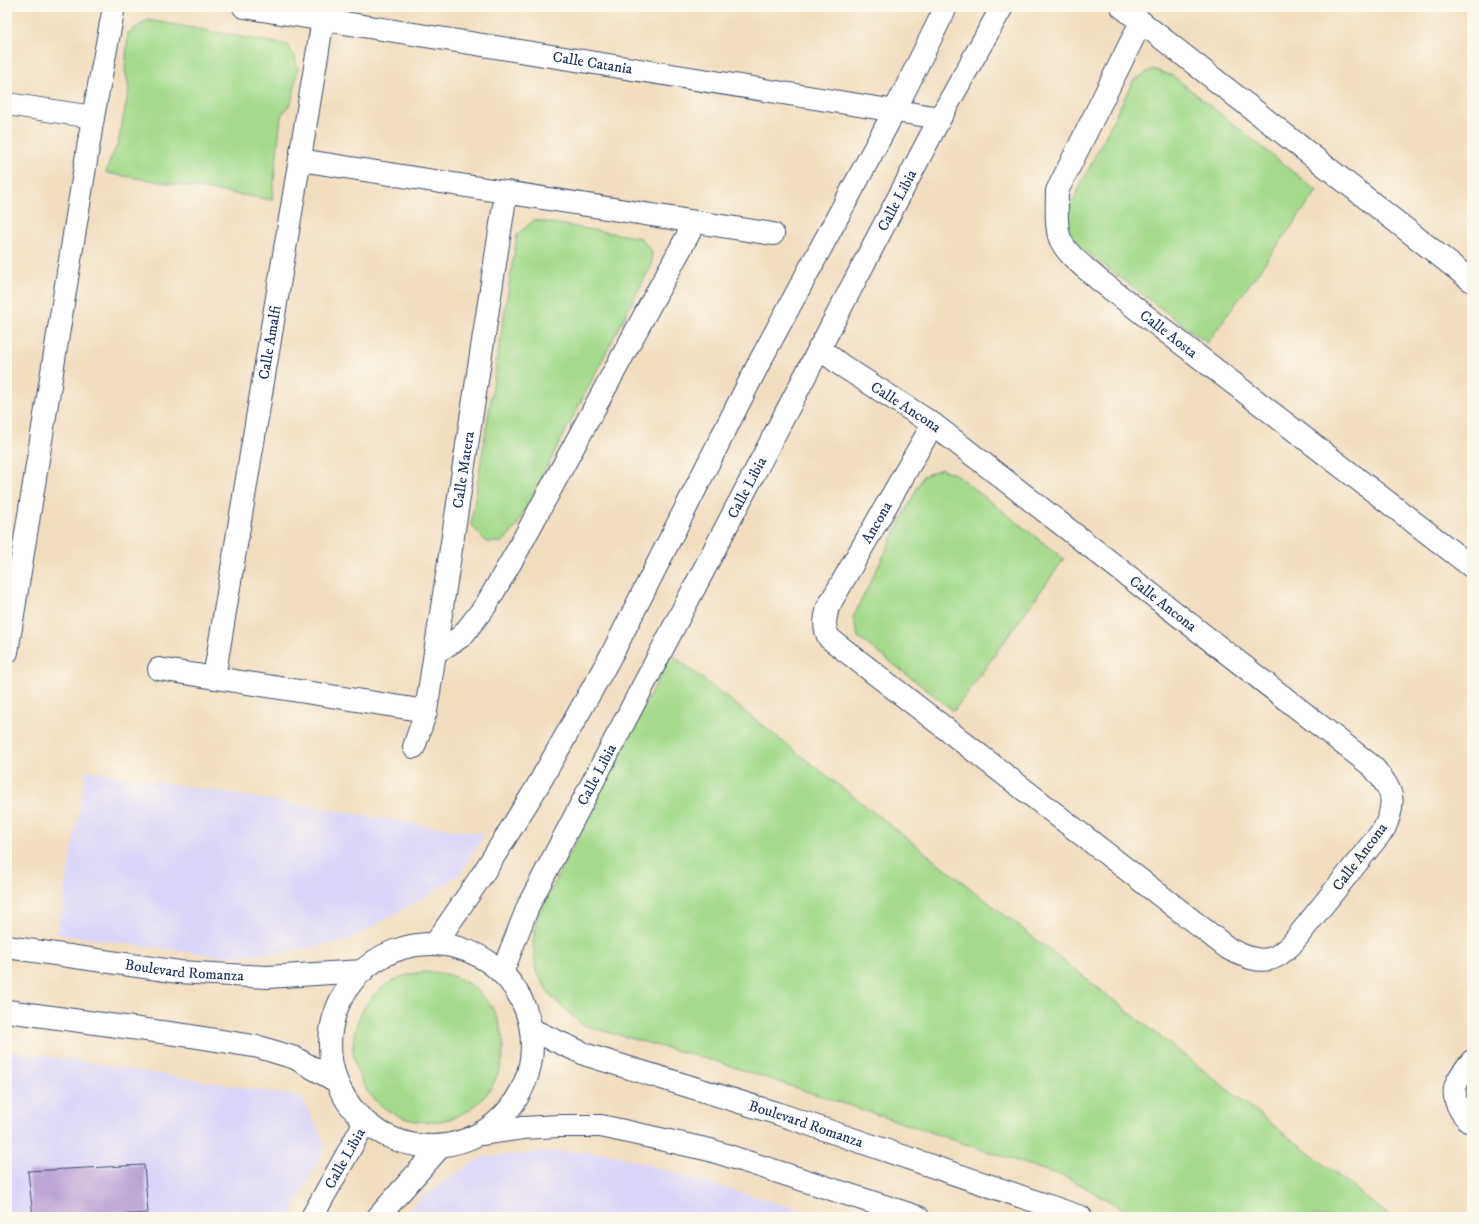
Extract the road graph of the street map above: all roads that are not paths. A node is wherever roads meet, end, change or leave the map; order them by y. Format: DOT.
graph roads {
  1 [pos="114,7"];
  2 [pos="244,7"];
  3 [pos="946,7"];
  4 [pos="1002,7"];
  5 [pos="1122,7"];
  6 [pos="324,13"];
  7 [pos="1141,22"];
  8 [pos="7,104"];
  9 [pos="895,110"];
  10 [pos="93,117"];
  11 [pos="940,118"];
  12 [pos="300,160"];
  13 [pos="506,192"];
  14 [pos="695,222"];
  15 [pos="773,234"];
  16 [pos="1472,282"];
  17 [pos="819,348"];
  18 [pos="933,424"];
  19 [pos="1472,567"];
  20 [pos="824,622"];
  21 [pos="7,652"];
  22 [pos="435,653"];
  23 [pos="159,669"];
  24 [pos="214,678"];
  25 [pos="426,711"];
  26 [pos="414,747"];
  27 [pos="435,944"];
  28 [pos="7,946"];
  29 [pos="363,971"];
  30 [pos="502,972"];
  31 [pos="7,1011"];
  32 [pos="532,1030"];
  33 [pos="1472,1061"];
  34 [pos="336,1080"];
  35 [pos="365,1122"];
  36 [pos="1472,1123"];
  37 [pos="480,1134"];
  38 [pos="441,1146"];
  39 [pos="312,1217"];
  40 [pos="378,1217"];
  41 [pos="918,1217"];
  42 [pos="1081,1217"];
  1 -- 10 [label="street"];
  2 -- 6 [label="street, Calle Catania"];
  3 -- 9 [label="street"];
  4 -- 11 [label="street, Calle Libia"];
  5 -- 7 [label="street"];
  6 -- 9 [label="street, Calle Catania"];
  6 -- 12 [label="street, Calle Amalfi"];
  7 -- 16 [label="street"];
  7 -- 19 [label="street, Calle Aosta"];
  8 -- 10 [label="street"];
  9 -- 11 [label="street, Calle Catania"];
  9 -- 27 [label="street"];
  10 -- 21 [label="street"];
  11 -- 17 [label="street, Calle Libia"];
  12 -- 13 [label="street"];
  12 -- 24 [label="street, Calle Amalfi"];
  13 -- 14 [label="street"];
  13 -- 22 [label="street, Calle Matera"];
  14 -- 15 [label="street"];
  14 -- 22 [label="street"];
  17 -- 18 [label="street, Calle Ancona"];
  17 -- 30 [label="street, Calle Libia"];
  18 -- 20 [label="street, Ancona"];
  18 -- 20 [label="street, Calle Ancona"];
  22 -- 25 [label="street, Calle Matera"];
  23 -- 24 [label="street"];
  24 -- 25 [label="street"];
  25 -- 26 [label="street, Calle Matera"];
  27 -- 29 [label="street"];
  27 -- 30 [label="street"];
  28 -- 29 [label="street, Boulevard Romanza"];
  29 -- 34 [label="street"];
  30 -- 32 [label="street"];
  31 -- 34 [label="street"];
  32 -- 37 [label="street"];
  32 -- 42 [label="street, Boulevard Romanza"];
  33 -- 36 [label="street"];
  34 -- 35 [label="street"];
  35 -- 38 [label="street"];
  35 -- 39 [label="street, Calle Libia"];
  37 -- 38 [label="street"];
  37 -- 41 [label="street"];
  38 -- 40 [label="street"];
}
